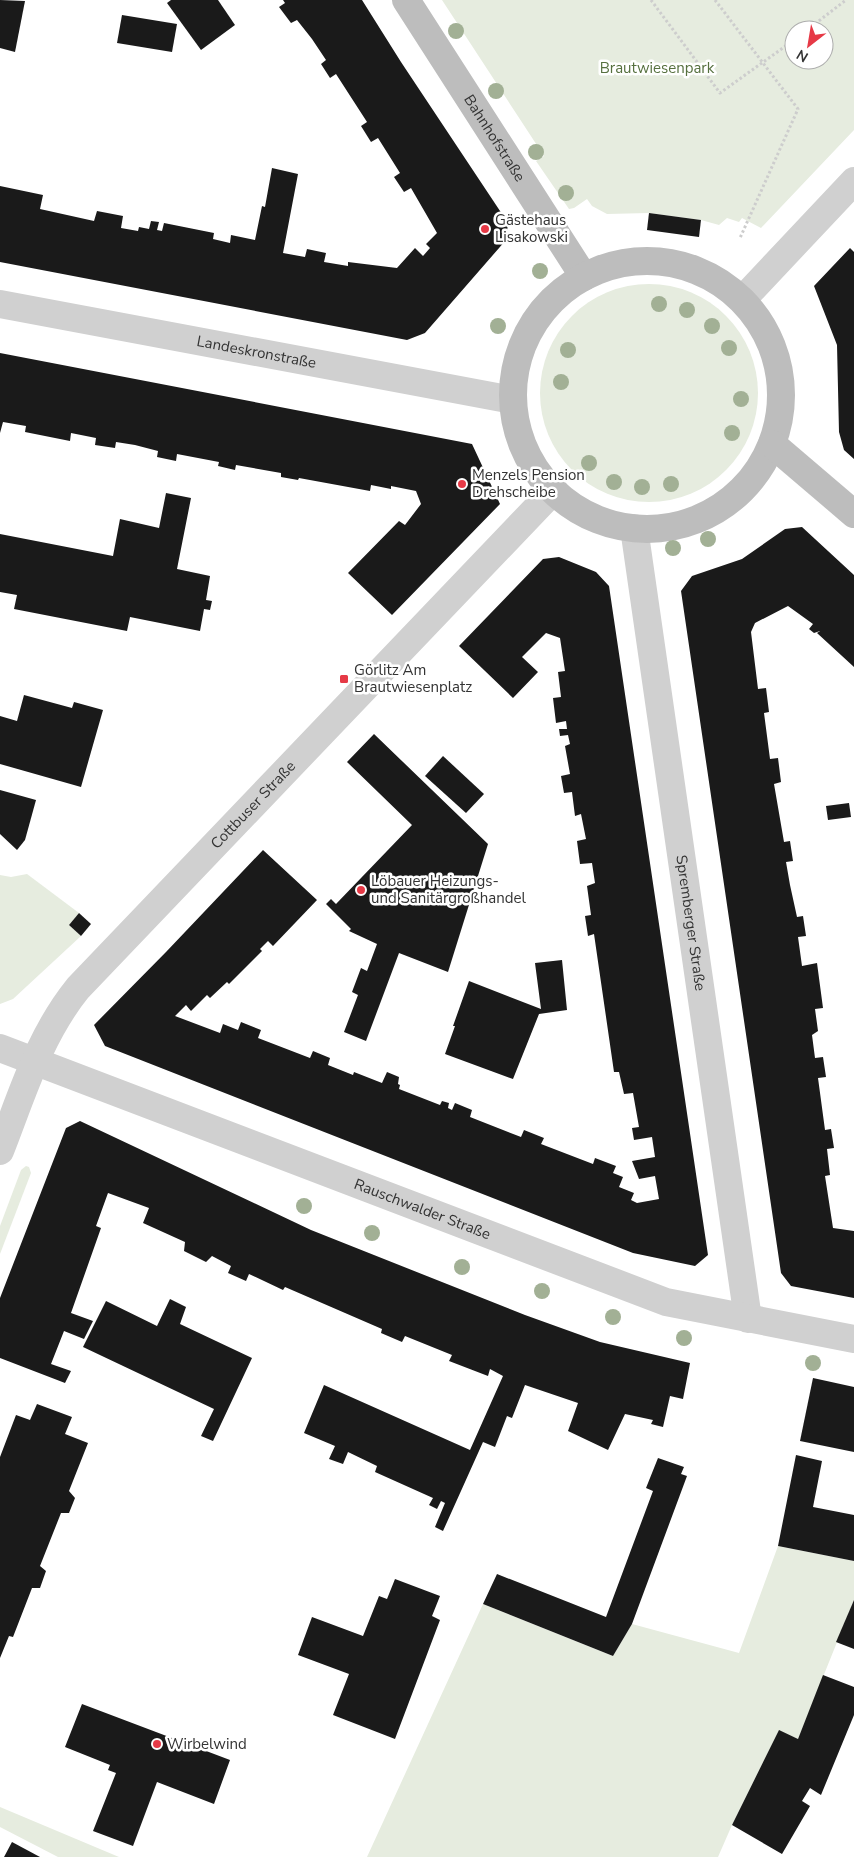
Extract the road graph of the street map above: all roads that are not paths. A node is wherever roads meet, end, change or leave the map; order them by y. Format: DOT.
graph roads {
  1 [pos="406,0"];
  2 [pos="854,181"];
  3 [pos="584,276"];
  4 [pos="742,300"];
  5 [pos="0,304"];
  6 [pos="514,400"];
  7 [pos="772,444"];
  8 [pos="554,490"];
  9 [pos="854,514"];
  10 [pos="634,528"];
  11 [pos="0,1048"];
  12 [pos="34,1062"];
  13 [pos="0,1151"];
  14 [pos="748,1319"];
  15 [pos="854,1338"];
  1 -- 3 [label="main road, Bahnhofstraße"];
  2 -- 4 [label="street"];
  3 -- 4 [label="main road"];
  3 -- 6 [label="main road"];
  4 -- 7 [label="main road"];
  5 -- 6 [label="street, Landeskronstraße"];
  6 -- 8 [label="main road"];
  7 -- 9 [label="main road"];
  7 -- 10 [label="main road"];
  8 -- 10 [label="main road"];
  8 -- 12 [label="street, Cottbuser Straße"];
  10 -- 14 [label="street, Spremberger Straße"];
  11 -- 12 [label="street, Rauschwalder Straße"];
  12 -- 13 [label="street, Cottbuser Straße"];
  12 -- 14 [label="street, Rauschwalder Straße"];
  14 -- 15 [label="street, Rauschwalder Straße"];
}
